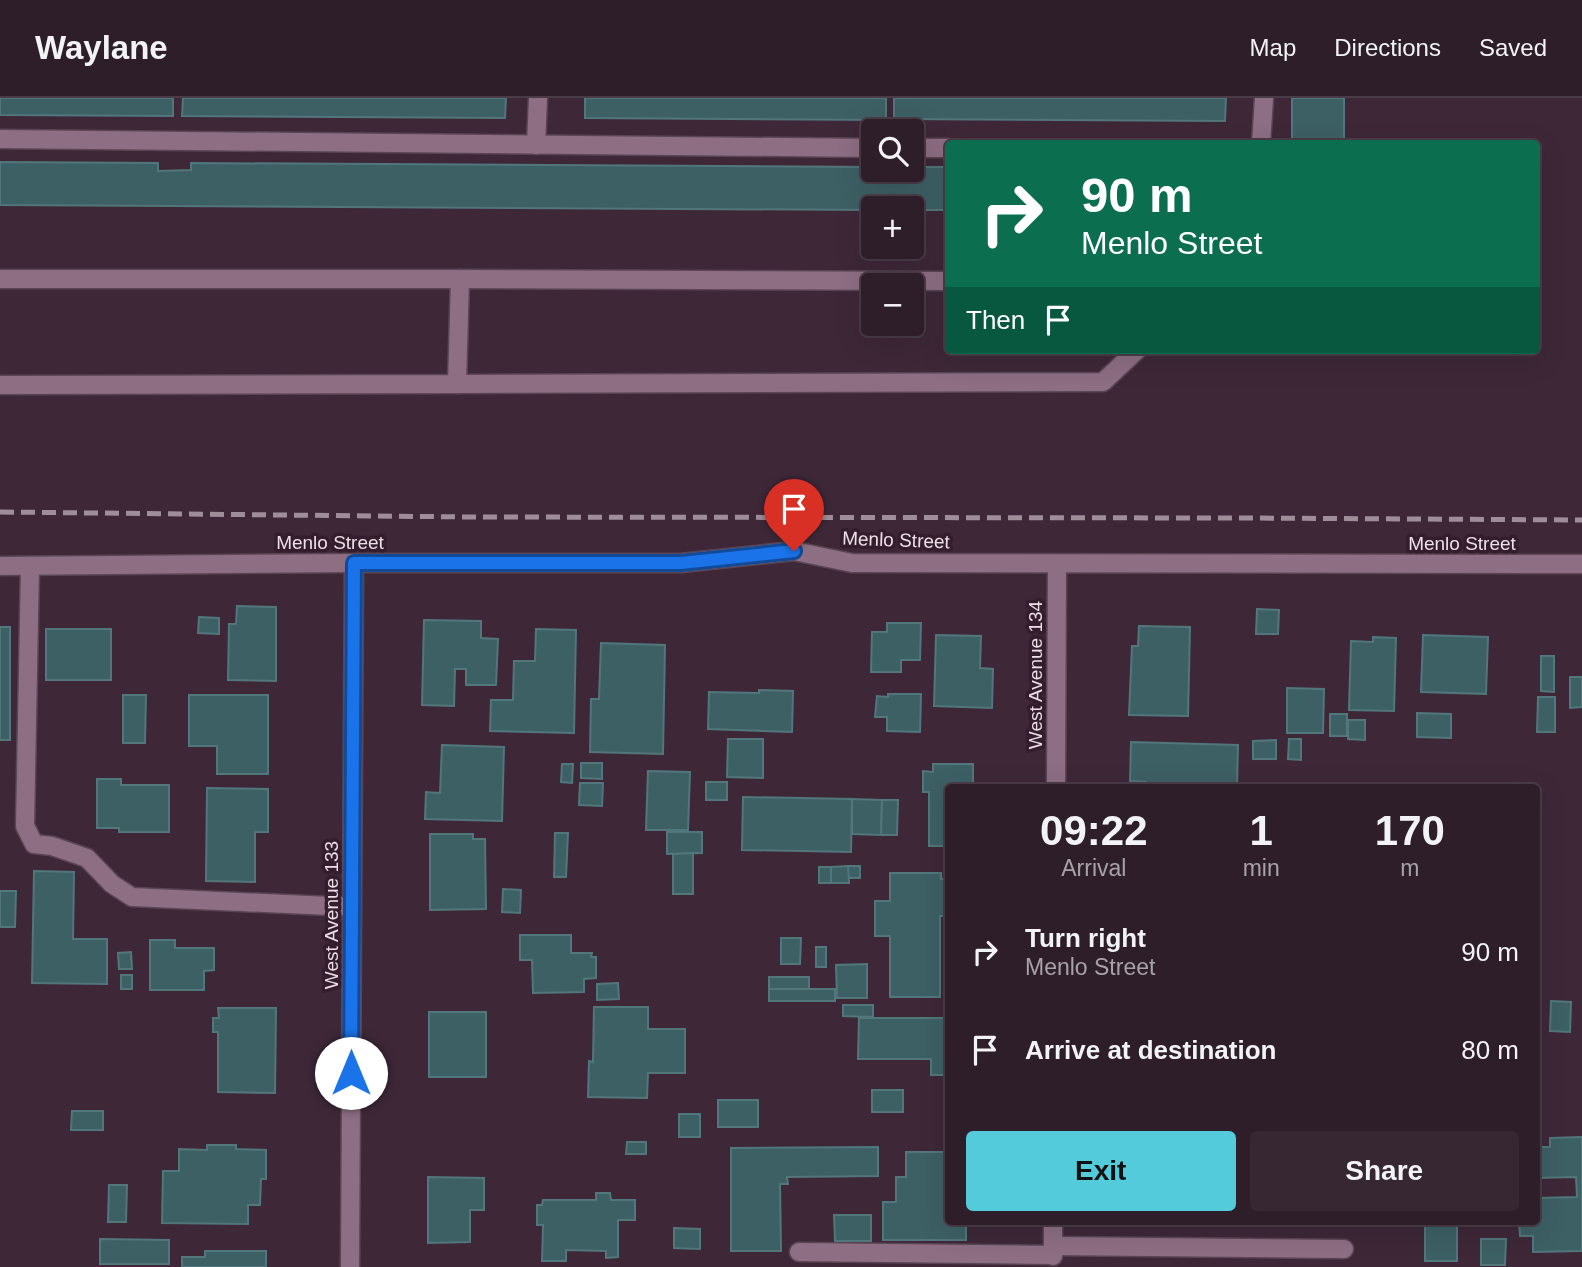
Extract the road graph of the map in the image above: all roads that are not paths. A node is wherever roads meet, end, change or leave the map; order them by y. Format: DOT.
graph roads {
  1 [pos="538,98"];
  2 [pos="1264,98"];
  3 [pos="0,139"];
  4 [pos="1261,140"];
  5 [pos="536,145"];
  6 [pos="861,148"];
  7 [pos="924,148"];
  8 [pos="945,148"];
  9 [pos="0,279"];
  10 [pos="460,279"];
  11 [pos="945,281"];
  12 [pos="1133,354"];
  13 [pos="457,384"];
  14 [pos="0,385"];
  15 [pos="354,563"];
  16 [pos="1057,564"];
  17 [pos="1582,564"];
  18 [pos="0,566"];
  19 [pos="30,566"];
  20 [pos="1056,784"];
  21 [pos="352,906"];
  22 [pos="1054,1225"];
  23 [pos="1344,1249"];
  24 [pos="799,1252"];
  25 [pos="1053,1256"];
  26 [pos="349,1267"];
  1 -- 5 [label="street"];
  2 -- 4 [label="street"];
  3 -- 5 [label="street"];
  5 -- 6 [label="street"];
  7 -- 8 [label="street"];
  9 -- 10 [label="street"];
  10 -- 11 [label="street"];
  10 -- 13 [label="street"];
  12 -- 13 [label="street"];
  13 -- 14 [label="street"];
  15 -- 16 [label="street, Menlo Street"];
  15 -- 19 [label="street, Menlo Street"];
  15 -- 21 [label="street, West Avenue 133"];
  16 -- 17 [label="street, Menlo Street"];
  16 -- 20 [label="street, West Avenue 134"];
  18 -- 19 [label="street, Menlo Street"];
  19 -- 21 [label="street"];
  21 -- 26 [label="street, West Avenue 133"];
  22 -- 25 [label="street"];
  23 -- 25 [label="street"];
  24 -- 25 [label="street"];
}
